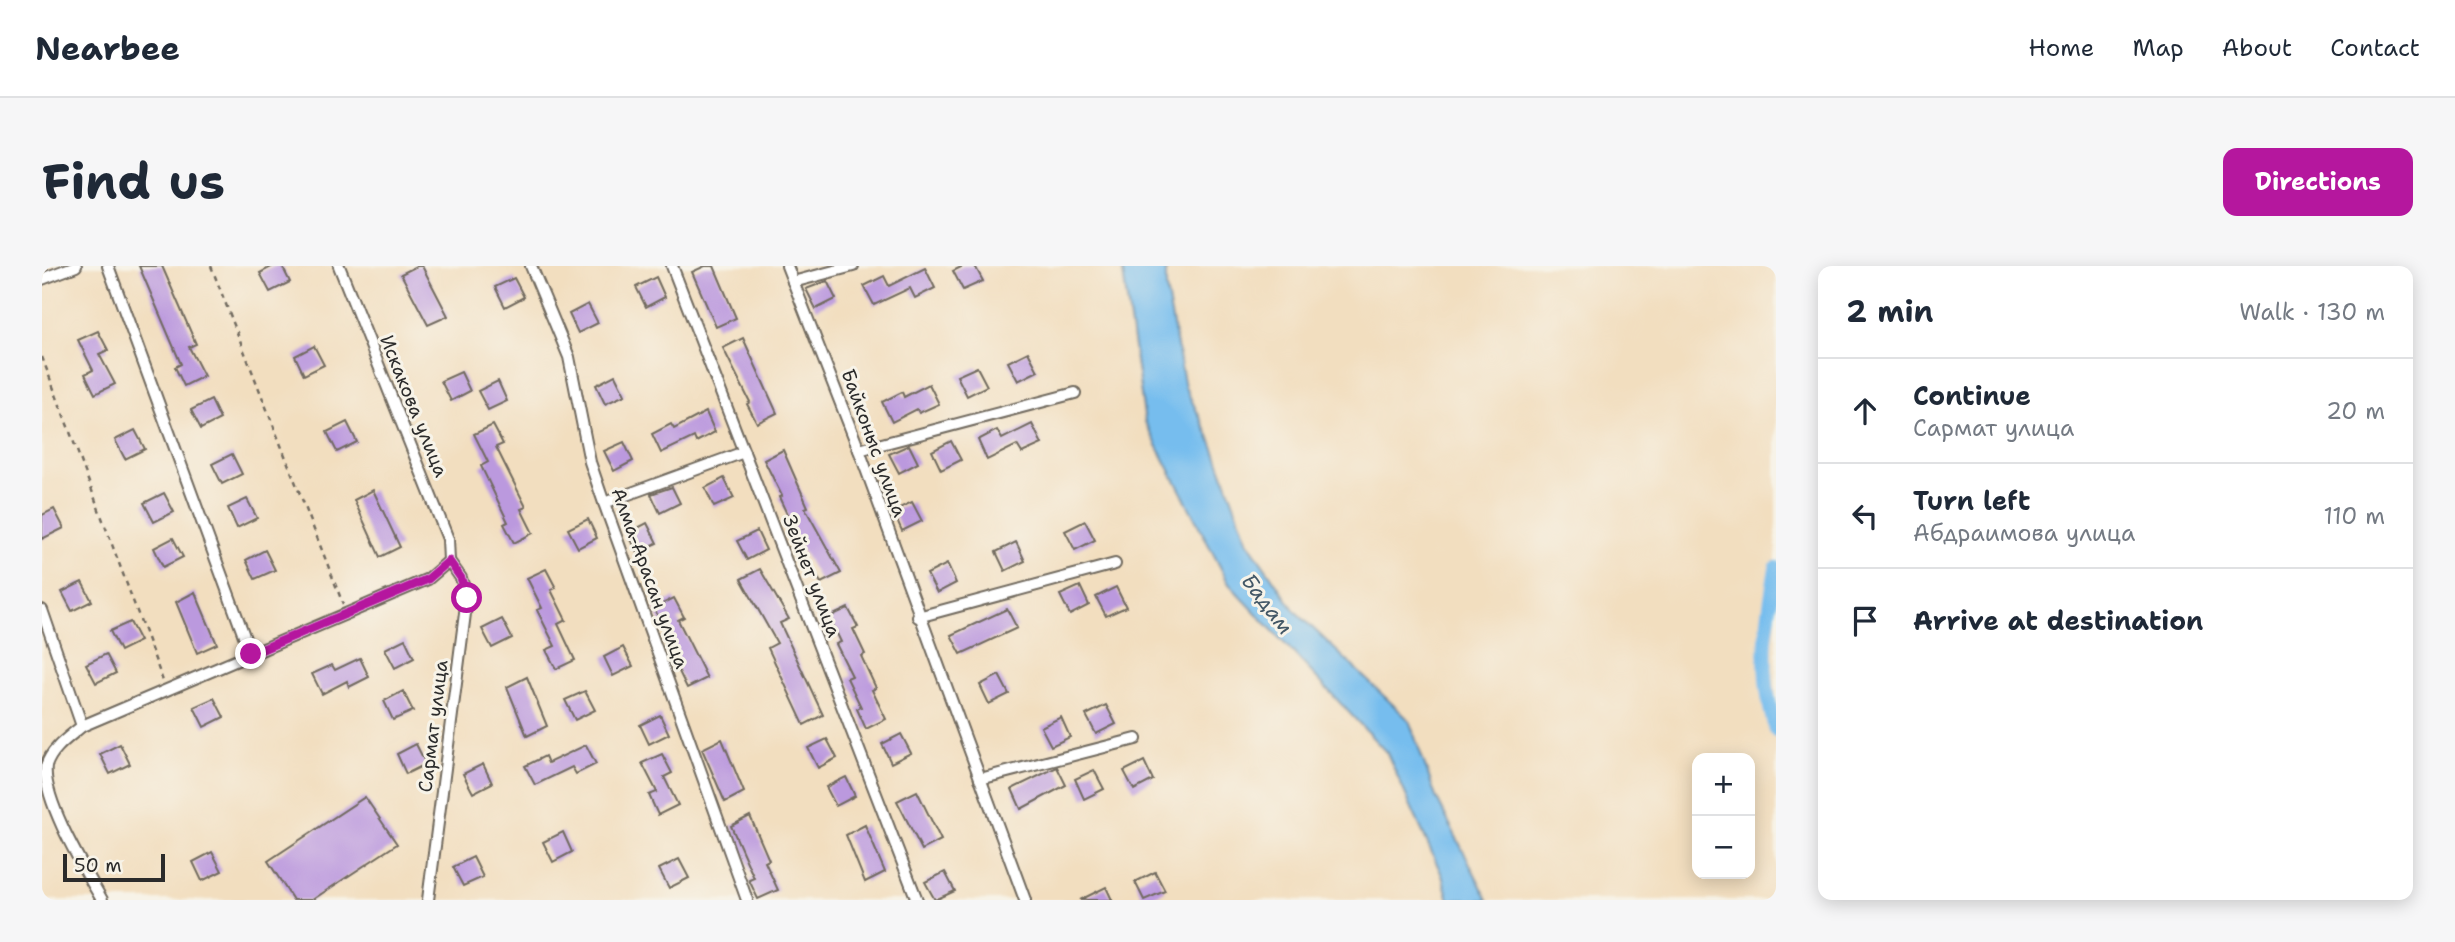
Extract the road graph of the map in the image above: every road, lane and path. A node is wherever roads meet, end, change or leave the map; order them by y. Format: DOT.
graph roads {
  1 [pos="76,266"];
  2 [pos="108,266"];
  3 [pos="211,266"];
  4 [pos="339,266"];
  5 [pos="531,266"];
  6 [pos="672,266"];
  7 [pos="787,266"];
  8 [pos="853,266"];
  9 [pos="42,279"];
  10 [pos="793,282"];
  11 [pos="42,357"];
  12 [pos="1075,393"];
  13 [pos="859,450"];
  14 [pos="744,452"];
  15 [pos="604,503"];
  16 [pos="449,561"];
  17 [pos="1115,564"];
  18 [pos="42,610"];
  19 [pos="347,614"];
  20 [pos="918,617"];
  21 [pos="251,654"];
  22 [pos="166,690"];
  23 [pos="82,726"];
  24 [pos="1136,739"];
  25 [pos="43,768"];
  26 [pos="980,779"];
  27 [pos="102,900"];
  28 [pos="429,900"];
  29 [pos="747,900"];
  30 [pos="917,900"];
  31 [pos="1025,900"];
  1 -- 9 [label="street"];
  2 -- 21 [label="street"];
  3 -- 19 [label="path"];
  4 -- 16 [label="street, Искакова улица"];
  5 -- 15 [label="street, Алма-Арасан улица"];
  6 -- 14 [label="street, Зейнет улица"];
  7 -- 10 [label="street, Байконыс улица"];
  8 -- 10 [label="street"];
  10 -- 13 [label="street, Байконыс улица"];
  11 -- 22 [label="path"];
  12 -- 13 [label="street"];
  13 -- 20 [label="street, Байконыс улица"];
  14 -- 15 [label="street"];
  14 -- 30 [label="street, Зейнет улица"];
  15 -- 29 [label="street, Алма-Арасан улица"];
  16 -- 19 [label="street"];
  16 -- 28 [label="street, Сармат улица"];
  17 -- 20 [label="street"];
  18 -- 23 [label="street"];
  19 -- 21 [label="street"];
  20 -- 26 [label="street, Байконыс улица"];
  21 -- 22 [label="street"];
  22 -- 23 [label="street"];
  23 -- 25 [label="street"];
  24 -- 26 [label="street"];
  25 -- 27 [label="street"];
  26 -- 31 [label="street, Байконыс улица"];
}
